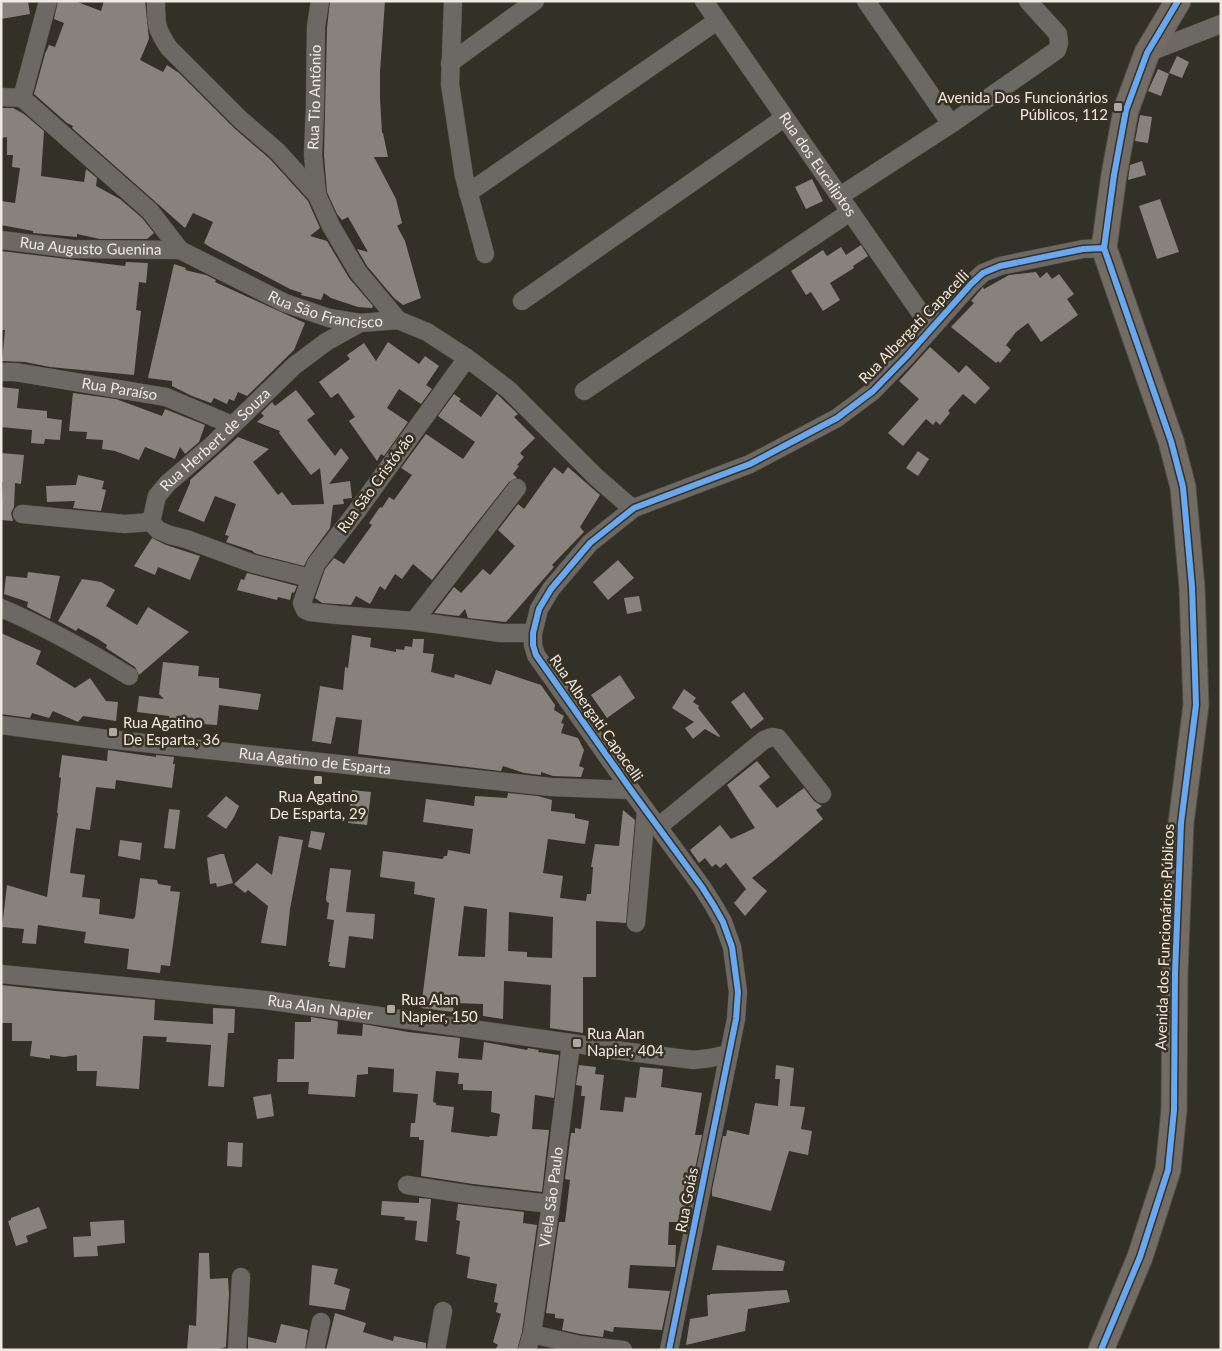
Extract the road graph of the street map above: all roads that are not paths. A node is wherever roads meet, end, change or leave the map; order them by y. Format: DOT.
graph roads {
  1 [pos="48,1"];
  2 [pos="156,1"];
  3 [pos="320,1"];
  4 [pos="452,1"];
  5 [pos="535,1"];
  6 [pos="704,1"];
  7 [pos="866,1"];
  8 [pos="1028,1"];
  9 [pos="1178,1"];
  10 [pos="717,21"];
  11 [pos="1221,24"];
  12 [pos="1147,53"];
  13 [pos="450,62"];
  14 [pos="1,97"];
  15 [pos="22,98"];
  16 [pos="784,118"];
  17 [pos="951,124"];
  18 [pos="468,193"];
  19 [pos="317,195"];
  20 [pos="840,196"];
  21 [pos="850,212"];
  22 [pos="1,240"];
  23 [pos="1104,248"];
  24 [pos="180,250"];
  25 [pos="485,254"];
  26 [pos="522,301"];
  27 [pos="398,320"];
  28 [pos="360,323"];
  29 [pos="931,328"];
  30 [pos="467,358"];
  31 [pos="1,372"];
  32 [pos="584,391"];
  33 [pos="232,425"];
  34 [pos="517,488"];
  35 [pos="634,508"];
  36 [pos="22,514"];
  37 [pos="151,522"];
  38 [pos="310,578"];
  39 [pos="1,608"];
  40 [pos="414,621"];
  41 [pos="533,633"];
  42 [pos="129,676"];
  43 [pos="1,725"];
  44 [pos="631,790"];
  45 [pos="822,794"];
  46 [pos="646,811"];
  47 [pos="658,827"];
  48 [pos="636,923"];
  49 [pos="1,974"];
  50 [pos="571,1043"];
  51 [pos="728,1054"];
  52 [pos="407,1185"];
  53 [pos="551,1204"];
  54 [pos="241,1277"];
  55 [pos="443,1310"];
  56 [pos="321,1322"];
  57 [pos="530,1342"];
  58 [pos="237,1350"];
  59 [pos="315,1350"];
  60 [pos="436,1350"];
  61 [pos="623,1350"];
  62 [pos="669,1350"];
  63 [pos="1102,1350"];
  1 -- 15 [label="street"];
  2 -- 19 [label="street"];
  3 -- 19 [label="street, Rua Tio Antônio"];
  4 -- 13 [label="street"];
  5 -- 13 [label="street"];
  6 -- 10 [label="street, Rua dos Eucaliptos"];
  7 -- 17 [label="street"];
  8 -- 17 [label="street"];
  9 -- 12 [label="street, Avenida dos Funcionários Públicos"];
  10 -- 16 [label="street, Rua dos Eucaliptos"];
  10 -- 18 [label="street"];
  11 -- 12 [label="street"];
  12 -- 23 [label="street, Avenida dos Funcionários Públicos"];
  13 -- 18 [label="street"];
  14 -- 15 [label="street"];
  15 -- 24 [label="street, Rua São Francisco"];
  16 -- 20 [label="street, Rua dos Eucaliptos"];
  16 -- 26 [label="street"];
  17 -- 20 [label="street"];
  18 -- 25 [label="street"];
  19 -- 27 [label="street"];
  20 -- 21 [label="street, Rua dos Eucaliptos"];
  21 -- 29 [label="street, Rua dos Eucaliptos"];
  21 -- 32 [label="street"];
  22 -- 24 [label="street, Rua Augusto Guenina"];
  23 -- 29 [label="street, Rua Albergati Capacelli"];
  23 -- 63 [label="street, Avenida dos Funcionários Públicos"];
  24 -- 28 [label="street, Rua São Francisco"];
  27 -- 28 [label="street, Rua São Francisco"];
  27 -- 30 [label="street, Rua São Francisco"];
  28 -- 33 [label="street, Rua Herbert de Souza"];
  29 -- 35 [label="street, Rua Albergati Capacelli"];
  30 -- 35 [label="street, Rua São Francisco"];
  30 -- 38 [label="street, Rua São Cristóvão"];
  31 -- 33 [label="street, Rua Paraíso"];
  33 -- 37 [label="street, Rua Herbert de Souza"];
  34 -- 40 [label="street"];
  35 -- 41 [label="street, Rua Albergati Capacelli"];
  36 -- 37 [label="street"];
  37 -- 38 [label="street"];
  38 -- 40 [label="street, Rua São Cristóvão"];
  39 -- 42 [label="street"];
  40 -- 41 [label="street"];
  41 -- 44 [label="street, Rua Albergati Capacelli"];
  43 -- 44 [label="street, Rua Agatino de Esparta"];
  44 -- 46 [label="street, Rua Albergati Capacelli"];
  45 -- 47 [label="street"];
  46 -- 47 [label="street, Rua Albergati Capacelli"];
  46 -- 48 [label="street"];
  47 -- 51 [label="street, Rua Albergati Capacelli"];
  49 -- 50 [label="street, Rua Alan Napier"];
  50 -- 51 [label="street, Rua Alan Napier"];
  50 -- 53 [label="street, Viela São Paulo"];
  51 -- 62 [label="street, Rua Goiás"];
  52 -- 53 [label="street"];
  53 -- 57 [label="street, Viela São Paulo"];
  54 -- 58 [label="street"];
  55 -- 60 [label="street"];
  56 -- 59 [label="street"];
  57 -- 61 [label="street"];
}
